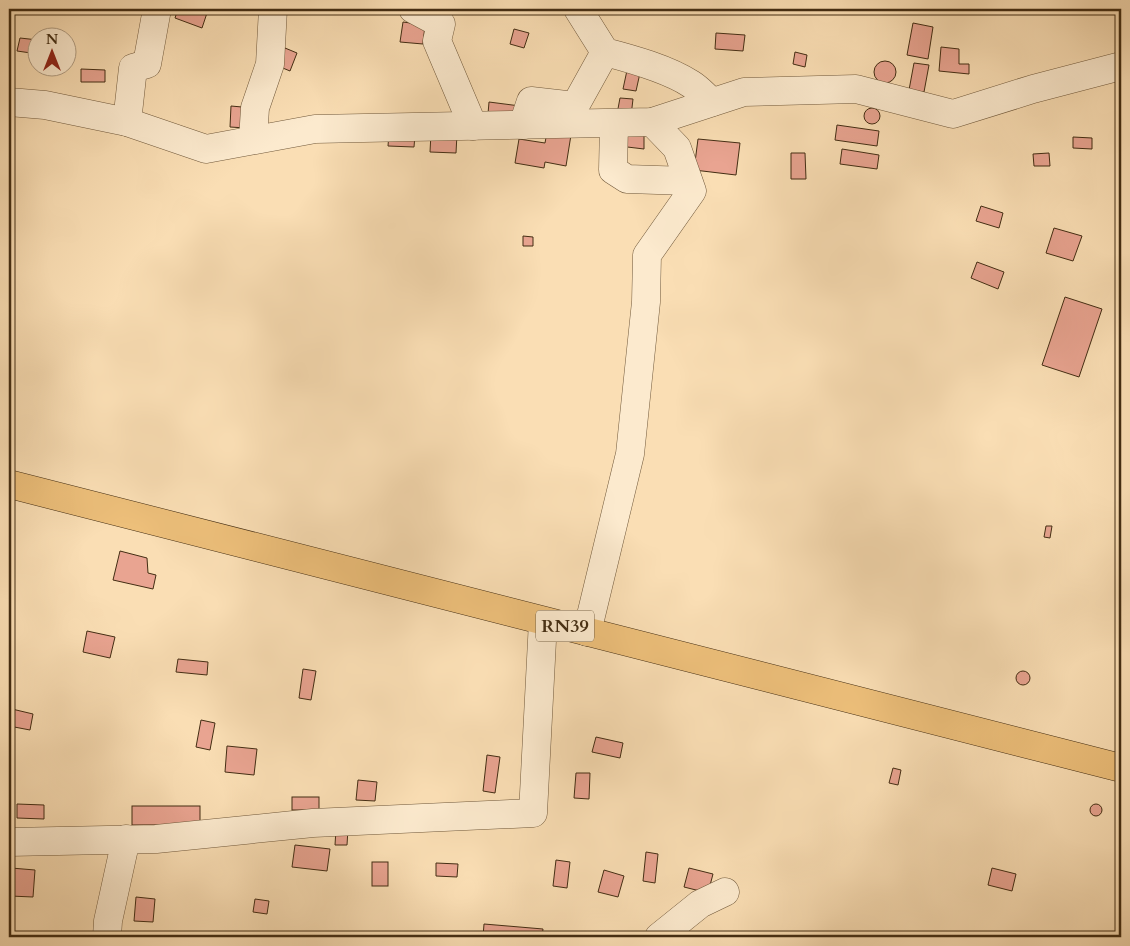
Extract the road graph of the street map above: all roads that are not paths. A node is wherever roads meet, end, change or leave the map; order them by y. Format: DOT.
graph roads {
  1 [pos="157,9"];
  2 [pos="273,9"];
  3 [pos="413,9"];
  4 [pos="578,9"];
  5 [pos="442,16"];
  6 [pos="605,52"];
  7 [pos="1121,66"];
  8 [pos="9,102"];
  9 [pos="712,102"];
  10 [pos="127,122"];
  11 [pos="652,122"];
  12 [pos="614,124"];
  13 [pos="523,125"];
  14 [pos="473,126"];
  15 [pos="254,140"];
  16 [pos="688,181"];
  17 [pos="9,484"];
  18 [pos="543,621"];
  19 [pos="587,632"];
  20 [pos="1121,768"];
  21 [pos="126,839"];
  22 [pos="9,842"];
  23 [pos="725,892"];
  24 [pos="107,937"];
  25 [pos="659,937"];
  1 -- 10 [label="street"];
  2 -- 15 [label="street"];
  3 -- 5 [label="street"];
  4 -- 6 [label="street"];
  5 -- 14 [label="street"];
  6 -- 9 [label="street"];
  6 -- 13 [label="street"];
  7 -- 9 [label="street"];
  8 -- 10 [label="street"];
  9 -- 11 [label="street"];
  10 -- 15 [label="street"];
  11 -- 12 [label="street"];
  11 -- 16 [label="street"];
  12 -- 13 [label="street"];
  12 -- 16 [label="street"];
  13 -- 14 [label="street"];
  14 -- 15 [label="street"];
  16 -- 19 [label="street"];
  17 -- 18 [label="highway, RN39"];
  18 -- 19 [label="highway, RN39"];
  18 -- 21 [label="street"];
  19 -- 20 [label="highway, RN39"];
  21 -- 22 [label="street"];
  21 -- 24 [label="street"];
  23 -- 25 [label="street"];
}
